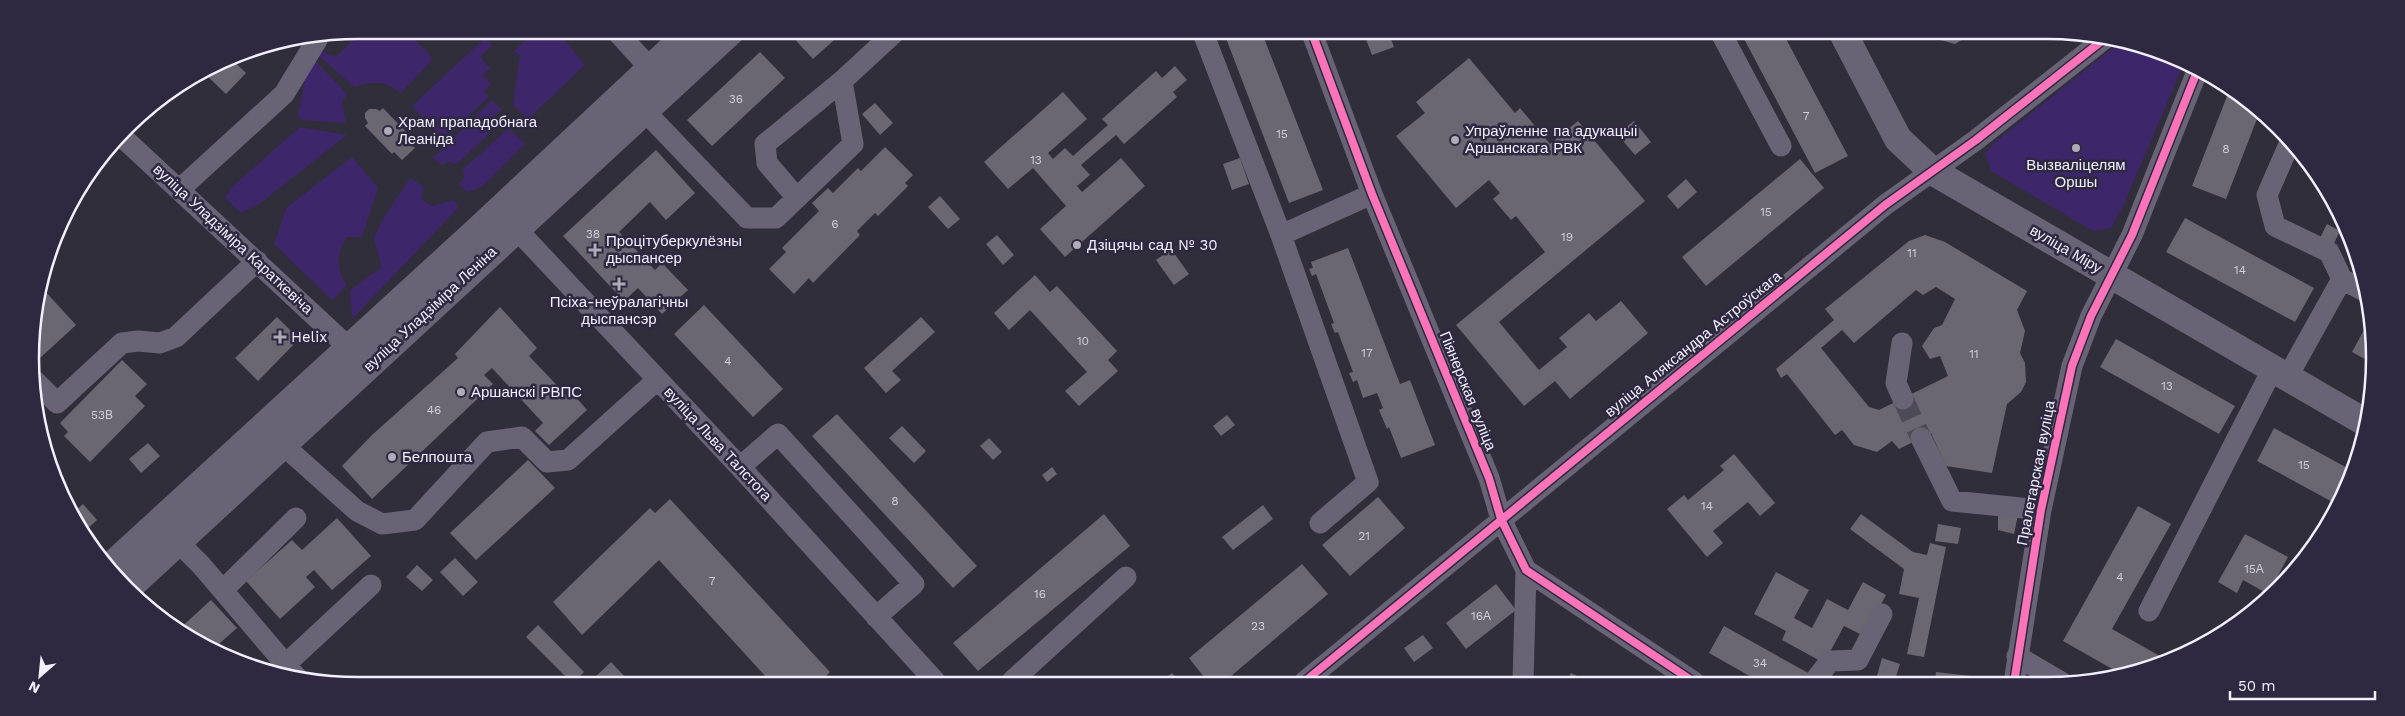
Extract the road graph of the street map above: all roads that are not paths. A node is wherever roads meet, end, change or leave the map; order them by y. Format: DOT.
graph roads {
  1 [pos="624,39"];
  2 [pos="682,39"];
  3 [pos="722,39"];
  4 [pos="887,39"];
  5 [pos="1205,39"];
  6 [pos="1314,39"];
  7 [pos="1724,39"];
  8 [pos="1846,39"];
  9 [pos="316,41"];
  10 [pos="2099,43"];
  11 [pos="651,68"];
  12 [pos="2195,76"];
  13 [pos="842,81"];
  14 [pos="669,88"];
  15 [pos="626,91"];
  16 [pos="644,111"];
  17 [pos="125,140"];
  18 [pos="1780,146"];
  19 [pos="2287,148"];
  20 [pos="1932,171"];
  21 [pos="180,189"];
  22 [pos="1372,194"];
  23 [pos="797,198"];
  24 [pos="507,219"];
  25 [pos="1280,235"];
  26 [pos="257,261"];
  27 [pos="2110,274"];
  28 [pos="2342,279"];
  29 [pos="2358,288"];
  30 [pos="1902,343"];
  31 [pos="359,357"];
  32 [pos="2281,372"];
  33 [pos="657,380"];
  34 [pos="40,386"];
  35 [pos="1903,399"];
  36 [pos="2360,419"];
  37 [pos="1921,438"];
  38 [pos="283,445"];
  39 [pos="740,467"];
  40 [pos="2041,510"];
  41 [pos="296,518"];
  42 [pos="1501,518"];
  43 [pos="1320,523"];
  44 [pos="178,542"];
  45 [pos="114,563"];
  46 [pos="1526,570"];
  47 [pos="1126,577"];
  48 [pos="132,584"];
  49 [pos="371,585"];
  50 [pos="223,590"];
  51 [pos="2149,611"];
  52 [pos="1882,614"];
  53 [pos="876,617"];
  54 [pos="2017,656"];
  55 [pos="286,664"];
  56 [pos="291,670"];
  57 [pos="931,677"];
  58 [pos="1016,677"];
  59 [pos="1310,677"];
  60 [pos="1523,677"];
  61 [pos="1686,677"];
  62 [pos="1818,677"];
  63 [pos="2015,677"];
  64 [pos="2053,677"];
  1 -- 11 [label="street"];
  2 -- 11 [label="main road, вуліца Уладзіміра Леніна"];
  3 -- 14 [label="main road, вуліца Уладзіміра Леніна"];
  4 -- 13 [label="street"];
  5 -- 25 [label="street"];
  6 -- 22 [label="street, Піянерская вуліца"];
  7 -- 18 [label="street"];
  8 -- 20 [label="main road, вуліца Міру"];
  9 -- 21 [label="street"];
  10 -- 20 [label="street, вуліца Аляксандра Астроўскага"];
  11 -- 14 [label="street"];
  11 -- 15 [label="main road, вуліца Уладзіміра Леніна"];
  12 -- 27 [label="street"];
  13 -- 23 [label="street"];
  13 -- 23 [label="street"];
  14 -- 16 [label="main road, вуліца Уладзіміра Леніна"];
  15 -- 16 [label="street"];
  15 -- 24 [label="main road, вуліца Уладзіміра Леніна"];
  16 -- 23 [label="street"];
  16 -- 24 [label="main road, вуліца Уладзіміра Леніна"];
  17 -- 21 [label="street, вуліца Уладзіміра Караткевіча"];
  19 -- 28 [label="street"];
  20 -- 27 [label="main road, вуліца Міру"];
  20 -- 42 [label="street, вуліца Аляксандра Астроўскага"];
  21 -- 26 [label="street, вуліца Уладзіміра Караткевіча"];
  22 -- 25 [label="street"];
  22 -- 42 [label="street, Піянерская вуліца"];
  24 -- 31 [label="main road, вуліца Уладзіміра Леніна"];
  24 -- 33 [label="street, вуліца Льва Талстога"];
  25 -- 43 [label="street"];
  26 -- 31 [label="street, вуліца Уладзіміра Караткевіча"];
  26 -- 34 [label="street"];
  27 -- 32 [label="main road, вуліца Міру"];
  27 -- 40 [label="street, Пралетарская вуліца"];
  28 -- 29 [label="street"];
  28 -- 32 [label="street"];
  30 -- 35 [label="street"];
  31 -- 38 [label="main road, вуліца Уладзіміра Леніна"];
  31 -- 45 [label="main road, вуліца Уладзіміра Леніна"];
  32 -- 36 [label="main road, вуліца Міру"];
  32 -- 51 [label="street"];
  33 -- 38 [label="street"];
  33 -- 39 [label="street, вуліца Льва Талстога"];
  37 -- 40 [label="street"];
  38 -- 44 [label="main road, вуліца Уладзіміра Леніна"];
  39 -- 53 [label="street, вуліца Льва Талстога"];
  39 -- 53 [label="street"];
  40 -- 54 [label="street, Пралетарская вуліца"];
  41 -- 50 [label="street"];
  42 -- 46 [label="street, Піянерская вуліца"];
  42 -- 59 [label="street, вуліца Аляксандра Астроўскага"];
  44 -- 48 [label="main road, вуліца Уладзіміра Леніна"];
  44 -- 50 [label="street"];
  46 -- 60 [label="street"];
  46 -- 61 [label="street"];
  47 -- 58 [label="street"];
  49 -- 55 [label="street"];
  50 -- 55 [label="street"];
  52 -- 62 [label="street"];
  53 -- 57 [label="street, вуліца Льва Талстога"];
  54 -- 63 [label="street, Пралетарская вуліца"];
  54 -- 64 [label="street"];
  55 -- 56 [label="street"];
}
